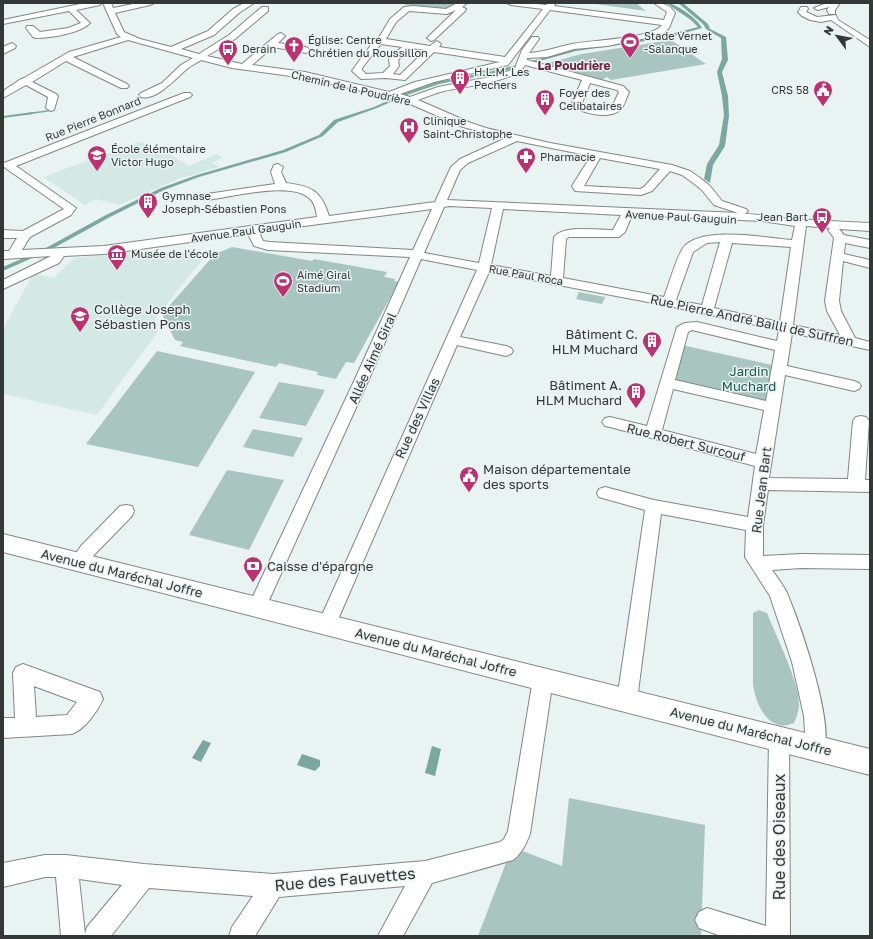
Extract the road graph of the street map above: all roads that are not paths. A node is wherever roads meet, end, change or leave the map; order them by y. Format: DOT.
graph roads {
  1 [pos="97,3"];
  2 [pos="107,3"];
  3 [pos="150,3"];
  4 [pos="250,3"];
  5 [pos="463,3"];
  6 [pos="472,3"];
  7 [pos="511,3"];
  8 [pos="530,3"];
  9 [pos="658,3"];
  10 [pos="836,3"];
  11 [pos="554,6"];
  12 [pos="806,7"];
  13 [pos="71,9"];
  14 [pos="265,9"];
  15 [pos="111,11"];
  16 [pos="449,14"];
  17 [pos="833,14"];
  18 [pos="824,19"];
  19 [pos="3,22"];
  20 [pos="666,23"];
  21 [pos="840,24"];
  22 [pos="30,28"];
  23 [pos="245,28"];
  24 [pos="256,29"];
  25 [pos="281,36"];
  26 [pos="127,38"];
  27 [pos="428,40"];
  28 [pos="381,41"];
  29 [pos="271,44"];
  30 [pos="870,44"];
  31 [pos="405,45"];
  32 [pos="12,46"];
  33 [pos="172,50"];
  34 [pos="306,50"];
  35 [pos="3,52"];
  36 [pos="66,58"];
  37 [pos="200,58"];
  38 [pos="510,58"];
  39 [pos="524,58"];
  40 [pos="244,67"];
  41 [pos="386,76"];
  42 [pos="364,77"];
  43 [pos="587,79"];
  44 [pos="24,81"];
  45 [pos="124,86"];
  46 [pos="353,86"];
  47 [pos="3,95"];
  48 [pos="186,95"];
  49 [pos="390,95"];
  50 [pos="407,99"];
  51 [pos="161,104"];
  52 [pos="51,108"];
  53 [pos="515,138"];
  54 [pos="597,155"];
  55 [pos="278,167"];
  56 [pos="668,167"];
  57 [pos="281,186"];
  58 [pos="208,197"];
  59 [pos="440,204"];
  60 [pos="497,208"];
  61 [pos="613,211"];
  62 [pos="648,212"];
  63 [pos="727,213"];
  64 [pos="627,214"];
  65 [pos="762,218"];
  66 [pos="324,220"];
  67 [pos="784,221"];
  68 [pos="801,222"];
  69 [pos="870,223"];
  70 [pos="828,224"];
  71 [pos="870,227"];
  72 [pos="252,230"];
  73 [pos="3,234"];
  74 [pos="25,235"];
  75 [pos="840,238"];
  76 [pos="727,240"];
  77 [pos="798,244"];
  78 [pos="870,244"];
  79 [pos="60,253"];
  80 [pos="8,255"];
  81 [pos="417,255"];
  82 [pos="837,256"];
  83 [pos="870,264"];
  84 [pos="484,268"];
  85 [pos="557,280"];
  86 [pos="3,285"];
  87 [pos="634,296"];
  88 [pos="669,302"];
  89 [pos="707,311"];
  90 [pos="786,328"];
  91 [pos="453,340"];
  92 [pos="850,341"];
  93 [pos="870,346"];
  94 [pos="783,347"];
  95 [pos="506,351"];
  96 [pos="778,369"];
  97 [pos="668,383"];
  98 [pos="854,386"];
  99 [pos="772,407"];
  100 [pos="861,421"];
  101 [pos="610,422"];
  102 [pos="653,433"];
  103 [pos="763,462"];
  104 [pos="760,484"];
  105 [pos="863,486"];
  106 [pos="605,493"];
  107 [pos="654,506"];
  108 [pos="126,511"];
  109 [pos="755,525"];
  110 [pos="3,543"];
  111 [pos="79,562"];
  112 [pos="870,562"];
  113 [pos="760,564"];
  114 [pos="257,607"];
  115 [pos="327,624"];
  116 [pos="543,679"];
  117 [pos="627,700"];
  118 [pos="26,727"];
  119 [pos="3,728"];
  120 [pos="779,738"];
  121 [pos="816,748"];
  122 [pos="870,762"];
  123 [pos="66,866"];
  124 [pos="425,873"];
  125 [pos="3,875"];
  126 [pos="144,876"];
  127 [pos="273,886"];
  128 [pos="707,920"];
  129 [pos="73,936"];
  130 [pos="96,936"];
  131 [pos="241,936"];
  132 [pos="390,936"];
  133 [pos="761,936"];
  134 [pos="778,936"];
  1 -- 13 [label="street"];
  2 -- 15 [label="street"];
  3 -- 15 [label="street"];
  4 -- 33 [label="street"];
  5 -- 16 [label="street"];
  6 -- 16 [label="street"];
  7 -- 11 [label="street"];
  8 -- 11 [label="street"];
  9 -- 20 [label="street"];
  10 -- 12 [label="street"];
  10 -- 17 [label="street"];
  11 -- 20 [label="street"];
  11 -- 38 [label="street"];
  11 -- 39 [label="street"];
  12 -- 17 [label="street"];
  12 -- 18 [label="street"];
  13 -- 19 [label="street"];
  13 -- 22 [label="street"];
  14 -- 23 [label="street"];
  15 -- 26 [label="street"];
  16 -- 27 [label="street"];
  16 -- 28 [label="street"];
  17 -- 18 [label="street"];
  17 -- 21 [label="street"];
  18 -- 21 [label="street"];
  20 -- 39 [label="street"];
  21 -- 30 [label="street"];
  23 -- 24 [label="street"];
  23 -- 37 [label="street"];
  25 -- 29 [label="street"];
  26 -- 33 [label="street, Chemin de la Poudrière"];
  26 -- 36 [label="street"];
  27 -- 31 [label="street"];
  27 -- 31 [label="street"];
  27 -- 38 [label="street"];
  27 -- 41 [label="street"];
  28 -- 31 [label="street"];
  28 -- 42 [label="street"];
  29 -- 34 [label="street"];
  29 -- 40 [label="street"];
  31 -- 41 [label="street"];
  32 -- 35 [label="street"];
  33 -- 37 [label="street, Chemin de la Poudrière"];
  36 -- 44 [label="street"];
  36 -- 45 [label="street"];
  37 -- 40 [label="street, Chemin de la Poudrière"];
  37 -- 51 [label="street"];
  38 -- 39 [label="street"];
  38 -- 49 [label="street"];
  39 -- 43 [label="street"];
  39 -- 50 [label="street"];
  40 -- 46 [label="street, Chemin de la Poudrière"];
  41 -- 42 [label="street"];
  42 -- 46 [label="street"];
  43 -- 43 [label="street"];
  44 -- 47 [label="street"];
  44 -- 52 [label="street"];
  46 -- 49 [label="street, Chemin de la Poudrière"];
  48 -- 51 [label="street, Rue Pierre Bonnard"];
  49 -- 50 [label="street, Chemin de la Poudrière"];
  50 -- 53 [label="street, Chemin de la Poudrière"];
  51 -- 74 [label="street, Rue Pierre Bonnard"];
  53 -- 54 [label="street, Chemin de la Poudrière"];
  53 -- 59 [label="street, Allée Aimé Giral"];
  54 -- 56 [label="street, Chemin de la Poudrière"];
  54 -- 56 [label="street"];
  55 -- 57 [label="street"];
  56 -- 63 [label="street, Chemin de la Poudrière"];
  57 -- 58 [label="street"];
  57 -- 66 [label="street"];
  59 -- 60 [label="street, Avenue Paul Gauguin"];
  59 -- 61 [label="street, Avenue Paul Gauguin"];
  59 -- 66 [label="street, Avenue Paul Gauguin"];
  59 -- 81 [label="street, Allée Aimé Giral"];
  60 -- 64 [label="street, Avenue Paul Gauguin"];
  60 -- 84 [label="street, Rue des Villas"];
  61 -- 62 [label="street, Avenue Paul Gauguin"];
  61 -- 64 [label="street, Avenue Paul Gauguin"];
  62 -- 63 [label="street, Avenue Paul Gauguin"];
  62 -- 64 [label="street, Avenue Paul Gauguin"];
  63 -- 64 [label="street, Avenue Paul Gauguin"];
  63 -- 65 [label="street, Avenue Paul Gauguin"];
  63 -- 65 [label="street"];
  63 -- 67 [label="street, Avenue Paul Gauguin"];
  64 -- 85 [label="street"];
  65 -- 67 [label="street, Avenue Paul Gauguin"];
  66 -- 72 [label="street, Avenue Paul Gauguin"];
  67 -- 68 [label="street"];
  68 -- 70 [label="street"];
  68 -- 77 [label="street, Rue Jean Bart"];
  69 -- 70 [label="street"];
  70 -- 71 [label="street"];
  70 -- 75 [label="street"];
  72 -- 79 [label="street, Avenue Paul Gauguin"];
  72 -- 81 [label="street, Rue Paul Roca"];
  73 -- 74 [label="street"];
  74 -- 80 [label="street"];
  75 -- 78 [label="street"];
  75 -- 82 [label="street"];
  76 -- 77 [label="street"];
  76 -- 88 [label="street"];
  76 -- 89 [label="street"];
  77 -- 90 [label="street, Rue Jean Bart"];
  79 -- 80 [label="street, Avenue Paul Gauguin"];
  79 -- 86 [label="street"];
  81 -- 84 [label="street, Rue Paul Roca"];
  81 -- 114 [label="street, Allée Aimé Giral"];
  82 -- 83 [label="street"];
  82 -- 92 [label="street"];
  84 -- 85 [label="street, Rue Paul Roca"];
  84 -- 91 [label="street, Rue des Villas"];
  85 -- 87 [label="street, Rue Paul Roca"];
  87 -- 88 [label="street, Rue Pierre André Bailli de Suffren"];
  88 -- 89 [label="street, Rue Pierre André Bailli de Suffren"];
  89 -- 90 [label="street, Rue Pierre André Bailli de Suffren"];
  90 -- 92 [label="street, Rue Pierre André Bailli de Suffren"];
  90 -- 94 [label="street, Rue Jean Bart"];
  91 -- 95 [label="street"];
  91 -- 115 [label="street, Rue des Villas"];
  92 -- 93 [label="street, Rue Pierre André Bailli de Suffren"];
  94 -- 96 [label="street, Rue Jean Bart"];
  94 -- 97 [label="street"];
  96 -- 98 [label="street"];
  96 -- 99 [label="street, Rue Jean Bart"];
  97 -- 99 [label="street"];
  97 -- 102 [label="street"];
  99 -- 103 [label="street, Rue Jean Bart"];
  100 -- 105 [label="street"];
  101 -- 102 [label="street, Rue Robert Surcouf"];
  102 -- 103 [label="street, Rue Robert Surcouf"];
  103 -- 104 [label="street, Rue Jean Bart"];
  104 -- 105 [label="street"];
  104 -- 109 [label="street, Rue Jean Bart"];
  106 -- 107 [label="street"];
  107 -- 109 [label="street"];
  107 -- 117 [label="street"];
  108 -- 111 [label="street"];
  109 -- 113 [label="street, Rue Jean Bart"];
  110 -- 111 [label="main road, Avenue du Maréchal Joffre"];
  111 -- 114 [label="main road, Avenue du Maréchal Joffre"];
  112 -- 113 [label="street"];
  113 -- 121 [label="street, Rue Jean Bart"];
  114 -- 115 [label="main road, Avenue du Maréchal Joffre"];
  115 -- 116 [label="main road, Avenue du Maréchal Joffre"];
  116 -- 117 [label="main road, Avenue du Maréchal Joffre"];
  116 -- 124 [label="street, Rue des Fauvettes"];
  117 -- 120 [label="main road, Avenue du Maréchal Joffre"];
  118 -- 119 [label="street"];
  120 -- 121 [label="main road, Avenue du Maréchal Joffre"];
  120 -- 134 [label="street, Rue des Oiseaux"];
  121 -- 122 [label="main road, Avenue du Maréchal Joffre"];
  123 -- 125 [label="street, Rue des Fauvettes"];
  123 -- 126 [label="street, Rue des Fauvettes"];
  123 -- 129 [label="street"];
  124 -- 127 [label="street, Rue des Fauvettes"];
  124 -- 132 [label="street"];
  126 -- 127 [label="street, Rue des Fauvettes"];
  126 -- 130 [label="street"];
  127 -- 131 [label="street"];
  128 -- 133 [label="street"];
}
